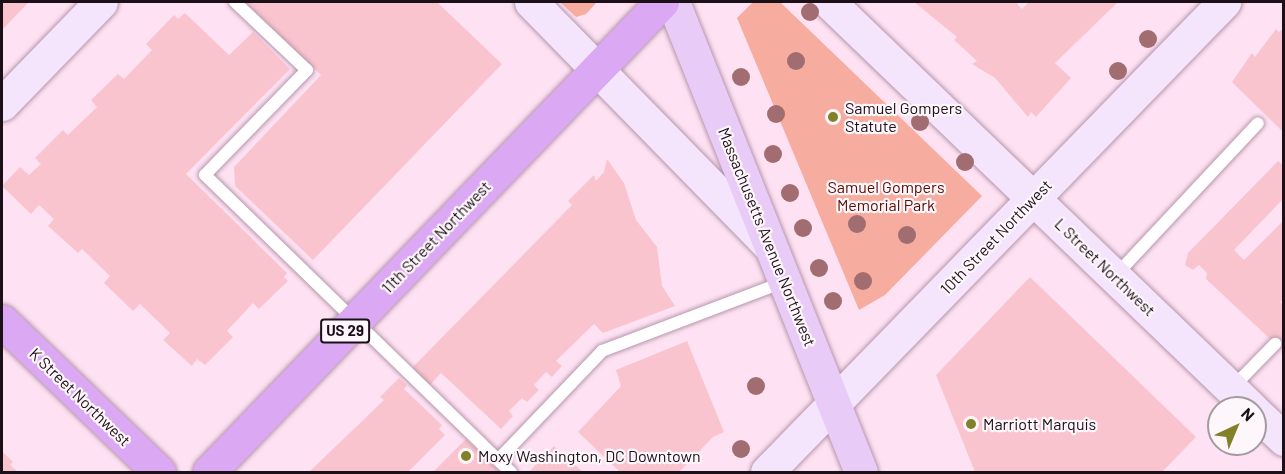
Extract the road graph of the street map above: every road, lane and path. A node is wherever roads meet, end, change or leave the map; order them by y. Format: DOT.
graph roads {
  1 [pos="235,2"];
  2 [pos="531,2"];
  3 [pos="662,2"];
  4 [pos="673,2"];
  5 [pos="829,2"];
  6 [pos="1224,2"];
  7 [pos="96,3"];
  8 [pos="598,68"];
  9 [pos="2,104"];
  10 [pos="1258,123"];
  11 [pos="1033,198"];
  12 [pos="768,244"];
  13 [pos="1115,277"];
  14 [pos="784,282"];
  15 [pos="356,320"];
  16 [pos="2,321"];
  17 [pos="1275,344"];
  18 [pos="1239,396"];
  19 [pos="1242,396"];
  20 [pos="833,403"];
  21 [pos="1267,423"];
  22 [pos="1284,439"];
  23 [pos="498,460"];
  24 [pos="159,472"];
  25 [pos="209,472"];
  26 [pos="511,472"];
  27 [pos="767,472"];
  28 [pos="861,472"];
  1 -- 15 [label="lane"];
  2 -- 8 [label="street"];
  3 -- 8 [label="highway, 11th Street Northwest / US 29"];
  4 -- 12 [label="main road, Massachusetts Avenue Northwest"];
  5 -- 11 [label="street, L Street Northwest"];
  6 -- 11 [label="street, 10th Street Northwest"];
  7 -- 9 [label="street"];
  8 -- 12 [label="street"];
  8 -- 15 [label="highway, 11th Street Northwest / US 29"];
  10 -- 13 [label="lane"];
  11 -- 13 [label="street, L Street Northwest"];
  11 -- 20 [label="street, 10th Street Northwest"];
  12 -- 14 [label="main road, Massachusetts Avenue Northwest"];
  13 -- 18 [label="street, L Street Northwest"];
  14 -- 20 [label="main road, Massachusetts Avenue Northwest"];
  14 -- 23 [label="lane"];
  15 -- 23 [label="lane"];
  15 -- 25 [label="highway, 11th Street Northwest / US 29"];
  16 -- 24 [label="highway, K Street Northwest"];
  17 -- 19 [label="lane"];
  20 -- 27 [label="street, 10th Street Northwest"];
  20 -- 28 [label="main road, Massachusetts Avenue Northwest"];
  21 -- 22 [label="street"];
  23 -- 26 [label="lane"];
}
